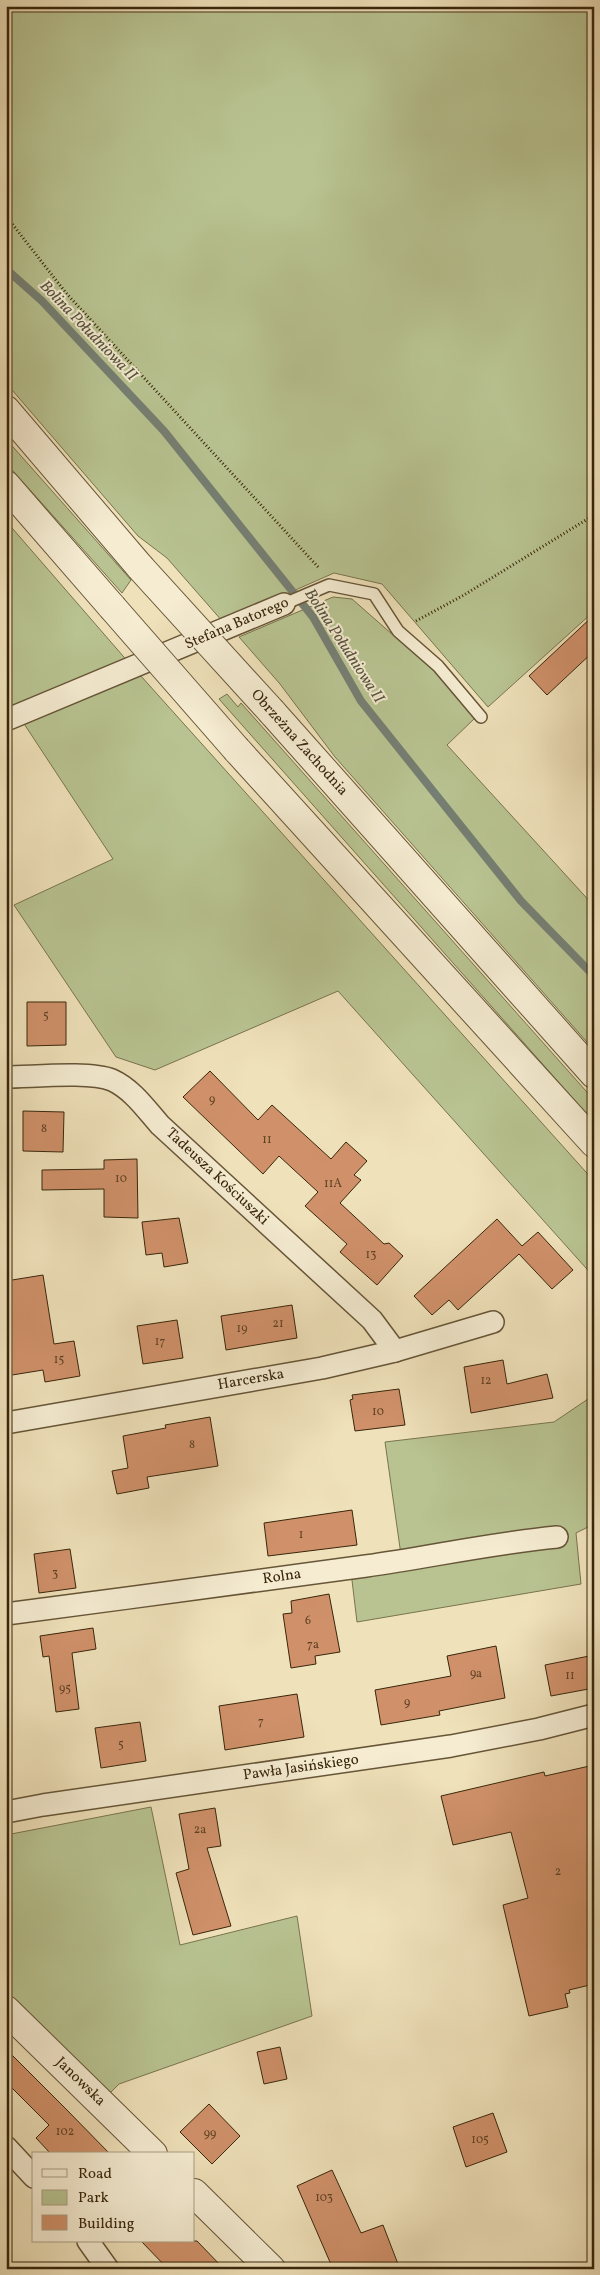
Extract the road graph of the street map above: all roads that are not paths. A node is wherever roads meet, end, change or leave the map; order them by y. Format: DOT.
graph roads {
  1 [pos="6,410"];
  2 [pos="6,485"];
  3 [pos="284,604"];
  4 [pos="481,717"];
  5 [pos="6,720"];
  6 [pos="594,1074"];
  7 [pos="6,1077"];
  8 [pos="594,1143"];
  9 [pos="493,1322"];
  10 [pos="396,1351"];
  11 [pos="6,1423"];
  12 [pos="557,1537"];
  13 [pos="6,1614"];
  14 [pos="594,1714"];
  15 [pos="6,1812"];
  16 [pos="6,2010"];
  17 [pos="6,2147"];
  18 [pos="151,2152"];
  19 [pos="32,2175"];
  20 [pos="195,2194"];
  21 [pos="89,2242"];
  22 [pos="108,2269"];
  23 [pos="271,2269"];
  1 -- 6 [label="street, Obrzeżna Zachodnia, bridge"];
  2 -- 8 [label="street, bridge"];
  3 -- 4 [label="lane, Stefana Batorego"];
  3 -- 5 [label="street, Stefana Batorego"];
  7 -- 10 [label="street, Tadeusza Kościuszki"];
  9 -- 10 [label="street, Harcerska"];
  10 -- 11 [label="street, Harcerska"];
  12 -- 13 [label="street, Rolna"];
  14 -- 15 [label="street, Pawła Jasińskiego"];
  16 -- 18 [label="street, Janowska"];
  17 -- 19 [label="street"];
  20 -- 23 [label="street"];
  21 -- 22 [label="street"];
}
